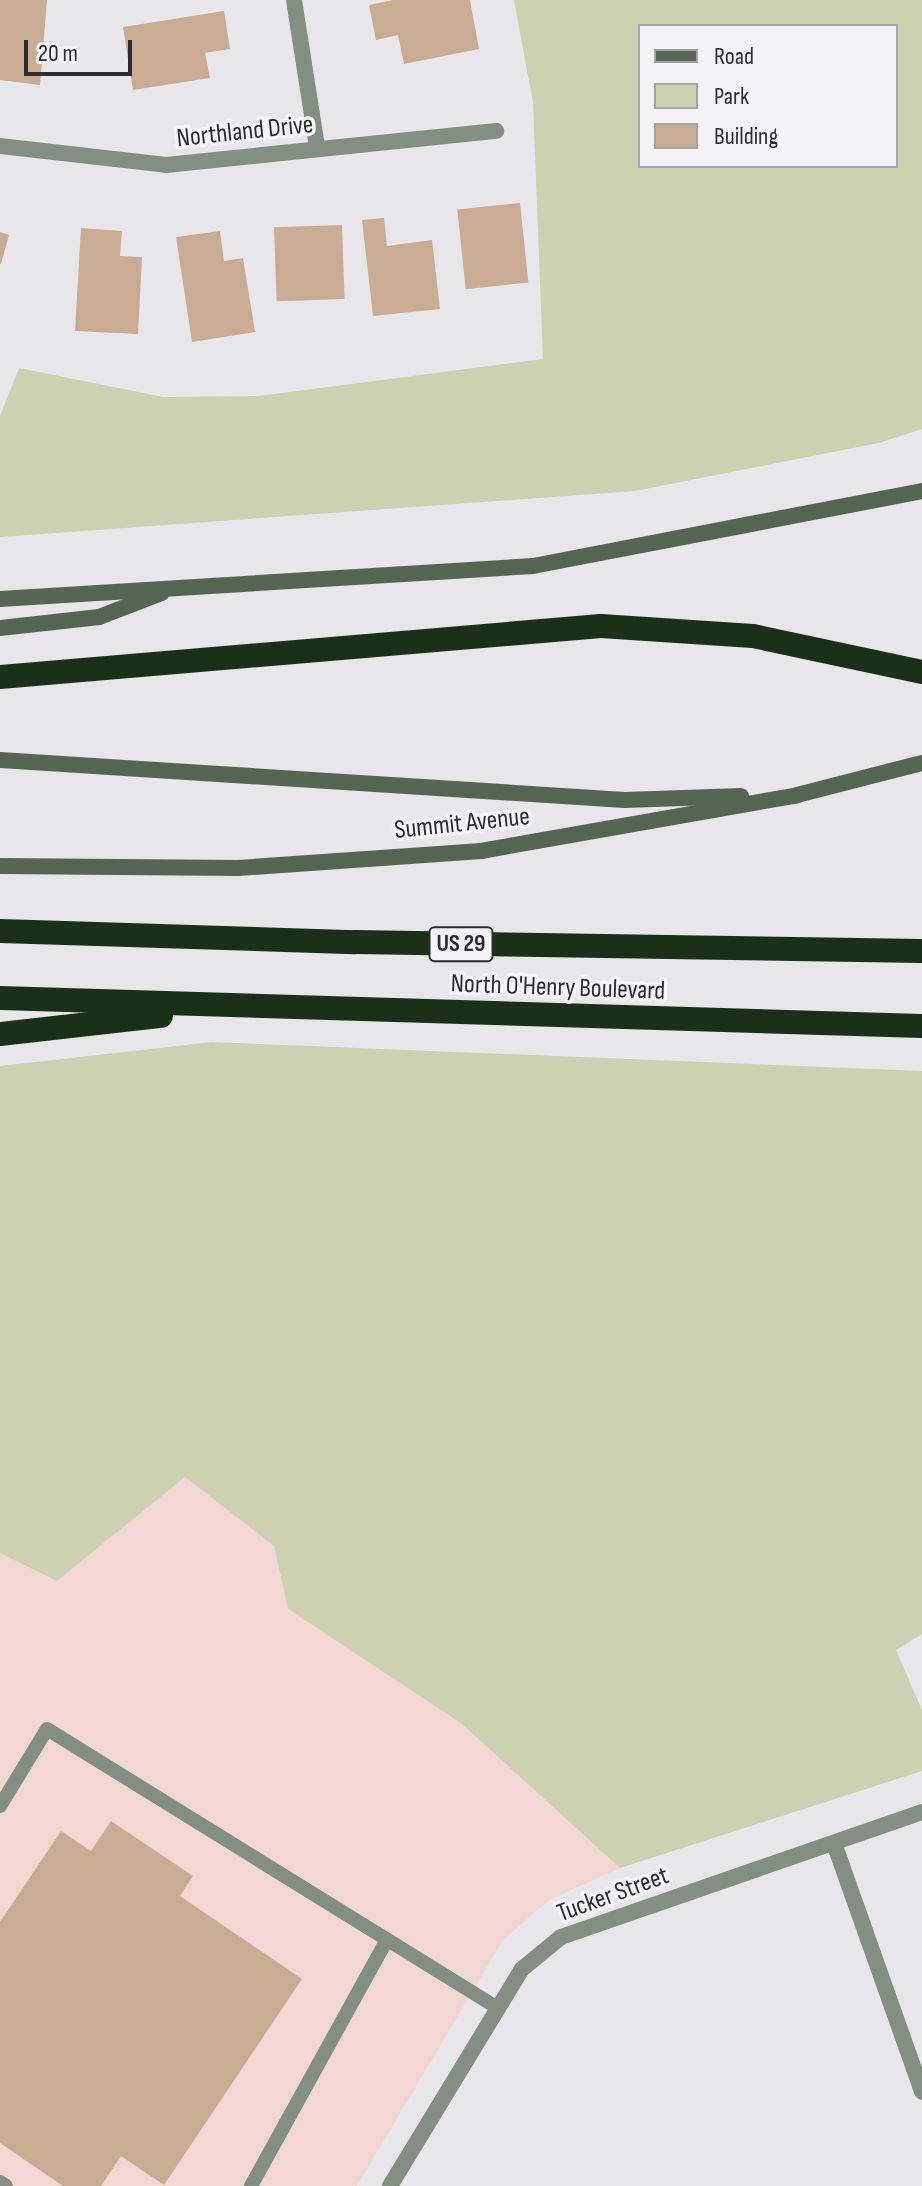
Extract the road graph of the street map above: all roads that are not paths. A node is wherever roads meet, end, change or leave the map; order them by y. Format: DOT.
graph roads {
  1 [pos="294,0"];
  2 [pos="496,131"];
  3 [pos="0,146"];
  4 [pos="317,147"];
  5 [pos="922,491"];
  6 [pos="178,587"];
  7 [pos="0,599"];
  8 [pos="0,628"];
  9 [pos="922,672"];
  10 [pos="0,677"];
  11 [pos="0,760"];
  12 [pos="922,763"];
  13 [pos="797,795"];
  14 [pos="0,866"];
  15 [pos="0,931"];
  16 [pos="922,951"];
  17 [pos="0,998"];
  18 [pos="239,1006"];
  19 [pos="922,1026"];
  20 [pos="0,1034"];
  21 [pos="0,1806"];
  22 [pos="922,1812"];
  23 [pos="834,1843"];
  24 [pos="387,1940"];
  25 [pos="496,2007"];
  26 [pos="922,2092"];
  27 [pos="0,2182"];
  28 [pos="6,2186"];
  29 [pos="251,2186"];
  30 [pos="390,2186"];
  1 -- 4 [label="street"];
  2 -- 4 [label="street, Northland Drive"];
  3 -- 4 [label="street, Northland Drive"];
  5 -- 6 [label="main road"];
  6 -- 7 [label="main road"];
  6 -- 8 [label="main road"];
  9 -- 10 [label="highway"];
  11 -- 13 [label="main road"];
  12 -- 13 [label="main road, Summit Avenue"];
  13 -- 14 [label="main road, Summit Avenue"];
  15 -- 16 [label="highway, North O'Henry Boulevard / US 29"];
  17 -- 18 [label="highway, North O'Henry Boulevard"];
  18 -- 19 [label="highway, North O'Henry Boulevard"];
  18 -- 20 [label="highway"];
  21 -- 24 [label="lane"];
  22 -- 23 [label="street, Tucker Street"];
  23 -- 25 [label="street, Tucker Street"];
  23 -- 26 [label="street"];
  24 -- 25 [label="lane"];
  24 -- 29 [label="lane"];
  25 -- 30 [label="street, Tucker Street"];
  27 -- 28 [label="lane"];
}
